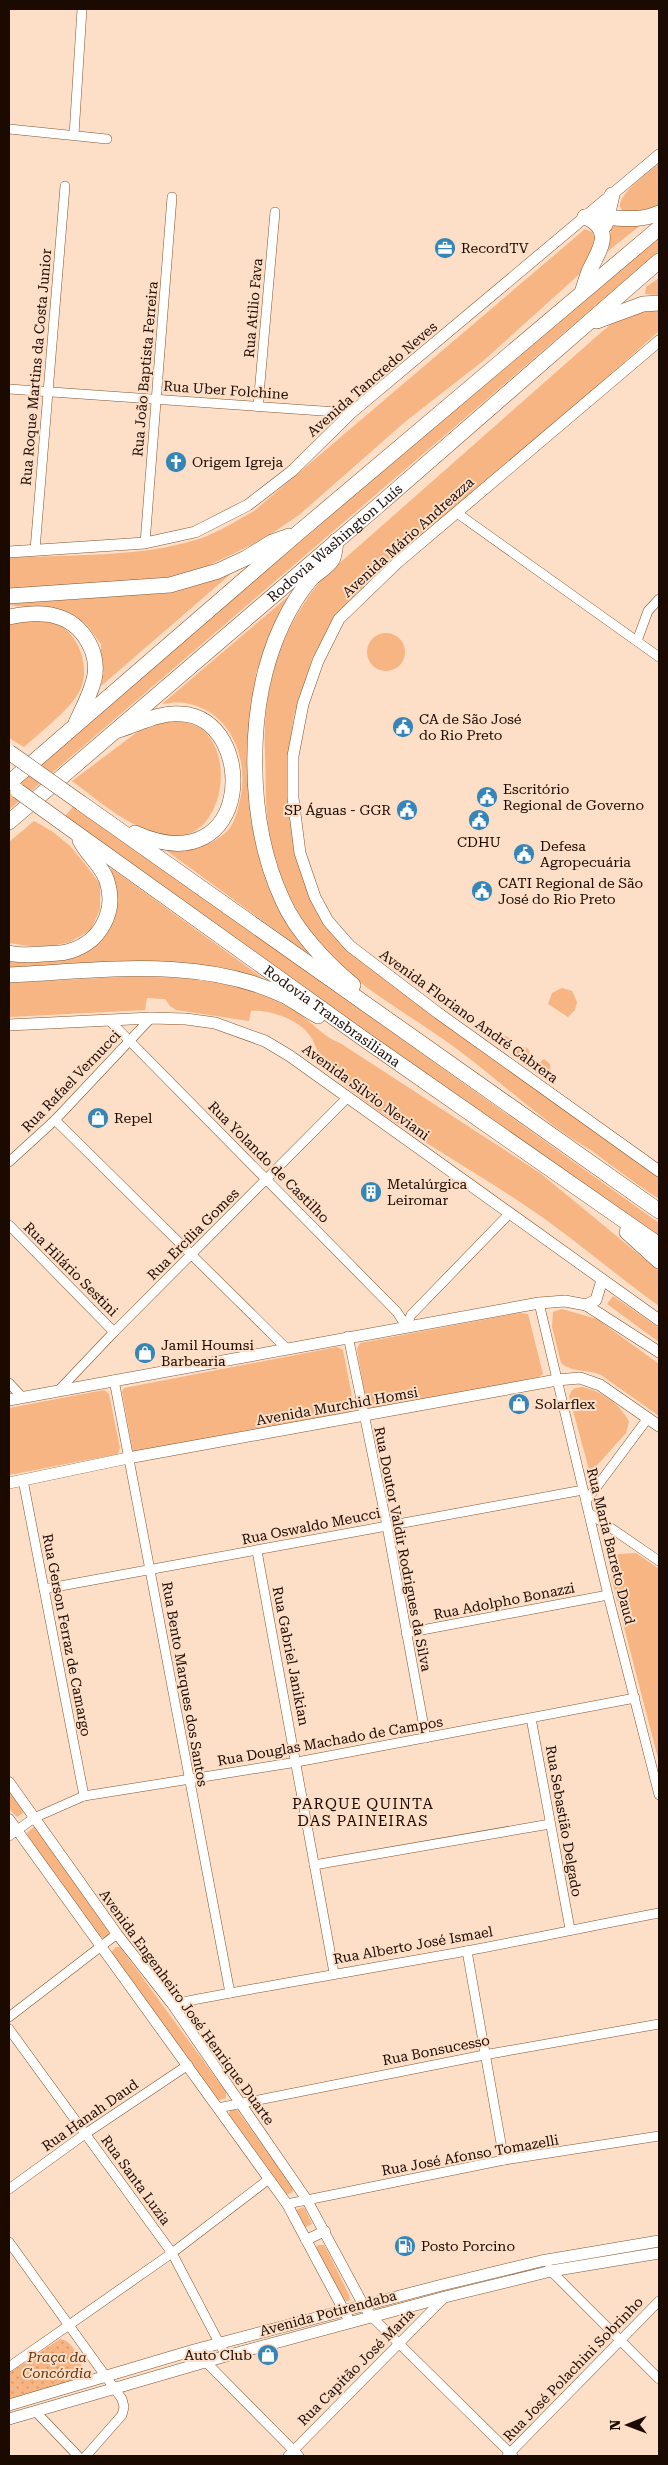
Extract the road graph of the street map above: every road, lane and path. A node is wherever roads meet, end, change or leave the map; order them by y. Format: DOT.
graph roads {
  1 [pos="82,9"];
  2 [pos="9,129"];
  3 [pos="74,135"];
  4 [pos="107,139"];
  5 [pos="659,155"];
  6 [pos="65,186"];
  7 [pos="612,195"];
  8 [pos="172,197"];
  9 [pos="275,212"];
  10 [pos="659,213"];
  11 [pos="606,216"];
  12 [pos="585,217"];
  13 [pos="659,228"];
  14 [pos="603,238"];
  15 [pos="659,261"];
  16 [pos="582,293"];
  17 [pos="659,303"];
  18 [pos="584,327"];
  19 [pos="659,341"];
  20 [pos="9,389"];
  21 [pos="48,392"];
  22 [pos="157,399"];
  23 [pos="258,406"];
  24 [pos="351,413"];
  25 [pos="457,513"];
  26 [pos="298,533"];
  27 [pos="336,541"];
  28 [pos="144,543"];
  29 [pos="35,550"];
  30 [pos="9,552"];
  31 [pos="9,596"];
  32 [pos="659,599"];
  33 [pos="9,617"];
  34 [pos="637,641"];
  35 [pos="659,657"];
  36 [pos="74,726"];
  37 [pos="114,731"];
  38 [pos="9,752"];
  39 [pos="9,784"];
  40 [pos="9,822"];
  41 [pos="118,828"];
  42 [pos="77,834"];
  43 [pos="300,853"];
  44 [pos="9,953"];
  45 [pos="9,976"];
  46 [pos="383,1016"];
  47 [pos="151,1018"];
  48 [pos="109,1020"];
  49 [pos="9,1025"];
  50 [pos="361,1037"];
  51 [pos="129,1041"];
  52 [pos="347,1098"];
  53 [pos="55,1120"];
  54 [pos="9,1162"];
  55 [pos="659,1171"];
  56 [pos="267,1179"];
  57 [pos="659,1211"];
  58 [pos="509,1214"];
  59 [pos="620,1218"];
  60 [pos="9,1226"];
  61 [pos="659,1245"];
  62 [pos="192,1254"];
  63 [pos="659,1261"];
  64 [pos="602,1280"];
  65 [pos="539,1303"];
  66 [pos="586,1305"];
  67 [pos="659,1320"];
  68 [pos="406,1326"];
  69 [pos="114,1332"];
  70 [pos="348,1336"];
  71 [pos="286,1348"];
  72 [pos="659,1352"];
  73 [pos="114,1380"];
  74 [pos="557,1380"];
  75 [pos="9,1383"];
  76 [pos="59,1390"];
  77 [pos="22,1398"];
  78 [pos="9,1400"];
  79 [pos="364,1416"];
  80 [pos="648,1418"];
  81 [pos="659,1426"];
  82 [pos="128,1458"];
  83 [pos="23,1480"];
  84 [pos="9,1483"];
  85 [pos="583,1490"];
  86 [pos="586,1501"];
  87 [pos="588,1514"];
  88 [pos="387,1526"];
  89 [pos="257,1551"];
  90 [pos="659,1561"];
  91 [pos="150,1569"];
  92 [pos="44,1589"];
  93 [pos="608,1595"];
  94 [pos="406,1633"];
  95 [pos="635,1698"];
  96 [pos="531,1718"];
  97 [pos="426,1738"];
  98 [pos="297,1762"];
  99 [pos="188,1780"];
  100 [pos="9,1782"];
  101 [pos="659,1795"];
  102 [pos="84,1796"];
  103 [pos="34,1818"];
  104 [pos="9,1819"];
  105 [pos="550,1824"];
  106 [pos="13,1833"];
  107 [pos="314,1865"];
  108 [pos="659,1913"];
  109 [pos="570,1929"];
  110 [pos="117,1934"];
  111 [pos="100,1947"];
  112 [pos="467,1951"];
  113 [pos="334,1973"];
  114 [pos="230,1993"];
  115 [pos="172,2004"];
  116 [pos="9,2017"];
  117 [pos="659,2024"];
  118 [pos="9,2029"];
  119 [pos="484,2055"];
  120 [pos="188,2065"];
  121 [pos="239,2103"];
  122 [pos="218,2108"];
  123 [pos="85,2134"];
  124 [pos="659,2136"];
  125 [pos="504,2160"];
  126 [pos="269,2179"];
  127 [pos="9,2189"];
  128 [pos="307,2200"];
  129 [pos="287,2204"];
  130 [pos="325,2231"];
  131 [pos="306,2240"];
  132 [pos="659,2241"];
  133 [pos="9,2242"];
  134 [pos="172,2253"];
  135 [pos="659,2253"];
  136 [pos="542,2261"];
  137 [pos="551,2271"];
  138 [pos="442,2285"];
  139 [pos="445,2297"];
  140 [pos="659,2302"];
  141 [pos="364,2306"];
  142 [pos="345,2311"];
  143 [pos="372,2317"];
  144 [pos="350,2322"];
  145 [pos="69,2324"];
  146 [pos="621,2341"];
  147 [pos="220,2343"];
  148 [pos="399,2343"];
  149 [pos="194,2350"];
  150 [pos="226,2356"];
  151 [pos="204,2362"];
  152 [pos="9,2367"];
  153 [pos="105,2376"];
  154 [pos="659,2379"];
  155 [pos="113,2388"];
  156 [pos="9,2405"];
  157 [pos="35,2411"];
  158 [pos="9,2419"];
  159 [pos="293,2454"];
  160 [pos="510,2455"];
  161 [pos="78,2456"];
  162 [pos="86,2456"];
  1 -- 3 [label="street"];
  2 -- 3 [label="street"];
  3 -- 4 [label="street"];
  5 -- 7 [label="main road, Avenida Tancredo Neves"];
  6 -- 21 [label="street, Rua Roque Martins da Costa Junior"];
  7 -- 11 [label="highway"];
  7 -- 12 [label="main road, Avenida Tancredo Neves"];
  8 -- 22 [label="street, Rua João Baptista Ferreira"];
  9 -- 23 [label="street, Rua Atilio Fava"];
  10 -- 11 [label="highway"];
  11 -- 12 [label="highway"];
  11 -- 14 [label="highway"];
  12 -- 14 [label="highway"];
  12 -- 24 [label="main road, Avenida Tancredo Neves"];
  13 -- 16 [label="highway"];
  14 -- 16 [label="highway"];
  15 -- 18 [label="highway, Rodovia Washington Luís"];
  16 -- 26 [label="highway"];
  17 -- 18 [label="highway"];
  18 -- 27 [label="highway, Rodovia Washington Luís"];
  19 -- 25 [label="main road, Avenida Mário Andreazza"];
  20 -- 21 [label="street, Rua Uber Folchine"];
  21 -- 22 [label="street, Rua Uber Folchine"];
  21 -- 29 [label="street, Rua Roque Martins da Costa Junior"];
  22 -- 23 [label="street, Rua Uber Folchine"];
  22 -- 28 [label="street, Rua João Baptista Ferreira"];
  23 -- 24 [label="street, Rua Uber Folchine"];
  24 -- 28 [label="main road, Avenida Tancredo Neves"];
  25 -- 34 [label="street"];
  25 -- 43 [label="main road, Avenida Mário Andreazza"];
  26 -- 31 [label="highway"];
  26 -- 36 [label="highway"];
  27 -- 37 [label="highway, Rodovia Washington Luís"];
  27 -- 46 [label="highway"];
  28 -- 29 [label="main road, Avenida Tancredo Neves"];
  29 -- 30 [label="main road, Avenida Tancredo Neves"];
  32 -- 34 [label="street"];
  33 -- 36 [label="highway"];
  34 -- 35 [label="street"];
  36 -- 39 [label="highway"];
  37 -- 40 [label="highway, Rodovia Washington Luís"];
  37 -- 41 [label="highway"];
  38 -- 41 [label="highway, Rodovia Transbrasiliana, bridge"];
  39 -- 42 [label="highway, Rodovia Transbrasiliana, bridge"];
  41 -- 46 [label="highway, Rodovia Transbrasiliana"];
  42 -- 44 [label="highway"];
  42 -- 50 [label="highway, Rodovia Transbrasiliana"];
  43 -- 55 [label="main road, Avenida Floriano André Cabrera"];
  45 -- 50 [label="highway"];
  46 -- 57 [label="highway, Rodovia Transbrasiliana"];
  47 -- 48 [label="main road, Avenida Sílvio Neviani"];
  47 -- 51 [label="street, Rua Rafael Vernucci"];
  47 -- 52 [label="main road, Avenida Sílvio Neviani"];
  48 -- 49 [label="main road, Avenida Sílvio Neviani"];
  48 -- 51 [label="street, Rua Yolando de Castilho"];
  50 -- 59 [label="highway, Rodovia Transbrasiliana"];
  51 -- 53 [label="street, Rua Rafael Vernucci"];
  51 -- 56 [label="street, Rua Yolando de Castilho"];
  52 -- 56 [label="street, Rua Ercília Gomes"];
  52 -- 58 [label="main road, Avenida Sílvio Neviani"];
  53 -- 54 [label="street, Rua Rafael Vernucci"];
  53 -- 62 [label="street"];
  56 -- 62 [label="street, Rua Ercília Gomes"];
  56 -- 68 [label="street, Rua Yolando de Castilho"];
  58 -- 64 [label="main road, Avenida Sílvio Neviani"];
  58 -- 68 [label="street"];
  59 -- 61 [label="highway, Rodovia Transbrasiliana"];
  59 -- 63 [label="highway"];
  60 -- 69 [label="street, Rua Hilário Sestini"];
  62 -- 69 [label="street, Rua Ercília Gomes"];
  62 -- 71 [label="street"];
  64 -- 66 [label="main road"];
  64 -- 67 [label="main road, Avenida Sílvio Neviani"];
  65 -- 66 [label="main road"];
  65 -- 68 [label="main road"];
  65 -- 74 [label="street, Rua Maria Barreto Daud"];
  66 -- 72 [label="main road"];
  68 -- 70 [label="main road"];
  69 -- 76 [label="street, Rua Ercília Gomes"];
  70 -- 71 [label="main road"];
  70 -- 79 [label="street, Rua Doutor Valdir Rodrigues da Silva"];
  71 -- 73 [label="main road"];
  73 -- 76 [label="main road"];
  73 -- 82 [label="street, Rua Bento Marques dos Santos"];
  74 -- 79 [label="main road, Avenida Murchid Homsi"];
  74 -- 80 [label="main road, Avenida Murchid Homsi"];
  74 -- 85 [label="street, Rua Maria Barreto Daud"];
  75 -- 77 [label="street"];
  76 -- 77 [label="main road"];
  77 -- 78 [label="main road"];
  79 -- 82 [label="main road, Avenida Murchid Homsi"];
  79 -- 88 [label="street, Rua Doutor Valdir Rodrigues da Silva"];
  80 -- 81 [label="main road, Avenida Murchid Homsi"];
  80 -- 86 [label="street"];
  82 -- 83 [label="main road, Avenida Murchid Homsi"];
  82 -- 91 [label="street, Rua Bento Marques dos Santos"];
  83 -- 84 [label="main road, Avenida Murchid Homsi"];
  83 -- 92 [label="street, Rua Gerson Ferraz de Camargo"];
  85 -- 86 [label="street, Rua Maria Barreto Daud"];
  85 -- 88 [label="street, Rua Oswaldo Meucci"];
  86 -- 87 [label="street, Rua Maria Barreto Daud"];
  87 -- 90 [label="street"];
  87 -- 93 [label="street, Rua Maria Barreto Daud"];
  88 -- 89 [label="street, Rua Oswaldo Meucci"];
  88 -- 94 [label="street, Rua Doutor Valdir Rodrigues da Silva"];
  89 -- 91 [label="street, Rua Oswaldo Meucci"];
  89 -- 98 [label="street, Rua Gabriel Janikian"];
  91 -- 92 [label="street, Rua Oswaldo Meucci"];
  91 -- 99 [label="street, Rua Bento Marques dos Santos"];
  92 -- 102 [label="street, Rua Gerson Ferraz de Camargo"];
  93 -- 94 [label="street, Rua Adolpho Bonazzi"];
  93 -- 95 [label="street, Rua Maria Barreto Daud"];
  94 -- 97 [label="street, Rua Doutor Valdir Rodrigues da Silva"];
  95 -- 96 [label="street, Rua Douglas Machado de Campos"];
  95 -- 101 [label="street, Rua Maria Barreto Daud"];
  96 -- 97 [label="street, Rua Douglas Machado de Campos"];
  96 -- 105 [label="street, Rua Sebastião Delgado"];
  97 -- 98 [label="street, Rua Douglas Machado de Campos"];
  98 -- 99 [label="street, Rua Douglas Machado de Campos"];
  98 -- 107 [label="street, Rua Gabriel Janikian"];
  99 -- 102 [label="street, Rua Douglas Machado de Campos"];
  99 -- 114 [label="street, Rua Bento Marques dos Santos"];
  100 -- 103 [label="street, Avenida Engenheiro José Henrique Duarte"];
  102 -- 103 [label="street, Rua Douglas Machado de Campos"];
  103 -- 106 [label="street, Rua Douglas Machado de Campos"];
  103 -- 110 [label="street, Avenida Engenheiro José Henrique Duarte"];
  104 -- 106 [label="street"];
  105 -- 107 [label="street"];
  105 -- 109 [label="street, Rua Sebastião Delgado"];
  106 -- 111 [label="street"];
  107 -- 113 [label="street, Rua Gabriel Janikian"];
  108 -- 109 [label="street, Rua Alberto José Ismael"];
  109 -- 112 [label="street, Rua Alberto José Ismael"];
  110 -- 111 [label="street"];
  110 -- 115 [label="street, Avenida Engenheiro José Henrique Duarte"];
  111 -- 116 [label="street"];
  111 -- 120 [label="street"];
  112 -- 113 [label="street, Rua Alberto José Ismael"];
  112 -- 119 [label="street"];
  113 -- 114 [label="street, Rua Alberto José Ismael"];
  114 -- 115 [label="street, Rua Alberto José Ismael"];
  115 -- 121 [label="street, Avenida Engenheiro José Henrique Duarte"];
  117 -- 119 [label="street, Rua Bonsucesso"];
  118 -- 123 [label="street, Rua Santa Luzia"];
  119 -- 121 [label="street, Rua Bonsucesso"];
  119 -- 125 [label="street"];
  120 -- 122 [label="street"];
  120 -- 123 [label="street, Rua Hanah Daud"];
  121 -- 122 [label="street, Rua Bonsucesso"];
  121 -- 128 [label="street, Avenida Engenheiro José Henrique Duarte"];
  122 -- 126 [label="street"];
  123 -- 127 [label="street, Rua Hanah Daud"];
  123 -- 134 [label="street, Rua Santa Luzia"];
  124 -- 125 [label="street, Rua José Afonso Tomazelli"];
  125 -- 128 [label="street, Rua José Afonso Tomazelli"];
  126 -- 129 [label="street"];
  126 -- 134 [label="street"];
  128 -- 129 [label="street, Rua José Afonso Tomazelli"];
  128 -- 130 [label="street, Avenida Engenheiro José Henrique Duarte"];
  129 -- 131 [label="street"];
  130 -- 131 [label="street"];
  130 -- 141 [label="street, Avenida Engenheiro José Henrique Duarte"];
  131 -- 142 [label="street"];
  132 -- 136 [label="main road, Avenida Potirendaba"];
  133 -- 145 [label="street"];
  134 -- 145 [label="street"];
  134 -- 147 [label="street, Rua Santa Luzia"];
  135 -- 137 [label="main road, Avenida Potirendaba"];
  136 -- 137 [label="street"];
  136 -- 138 [label="main road, Avenida Potirendaba"];
  137 -- 139 [label="main road, Avenida Potirendaba"];
  137 -- 146 [label="street"];
  138 -- 139 [label="main road"];
  138 -- 141 [label="main road, Avenida Potirendaba"];
  139 -- 143 [label="main road, Avenida Potirendaba"];
  139 -- 148 [label="street, Rua Capitão José Maria"];
  140 -- 146 [label="street, Rua José Polachini Sobrinho"];
  141 -- 142 [label="main road, Avenida Potirendaba"];
  141 -- 143 [label="street, Avenida Engenheiro José Henrique Duarte"];
  142 -- 144 [label="street"];
  142 -- 147 [label="main road, Avenida Potirendaba"];
  143 -- 144 [label="main road, Avenida Potirendaba"];
  143 -- 148 [label="street"];
  144 -- 150 [label="main road, Avenida Potirendaba"];
  145 -- 152 [label="street"];
  145 -- 153 [label="street"];
  146 -- 154 [label="street"];
  146 -- 160 [label="street, Rua José Polachini Sobrinho"];
  147 -- 149 [label="main road, Avenida Potirendaba"];
  147 -- 150 [label="street, Rua Santa Luzia"];
  148 -- 159 [label="street, Rua Capitão José Maria"];
  148 -- 160 [label="street"];
  149 -- 151 [label="street"];
  149 -- 153 [label="main road, Avenida Potirendaba"];
  150 -- 151 [label="main road, Avenida Potirendaba"];
  151 -- 155 [label="main road, Avenida Potirendaba"];
  151 -- 159 [label="street"];
  153 -- 155 [label="street"];
  153 -- 156 [label="main road, Avenida Potirendaba"];
  155 -- 157 [label="main road, Avenida Potirendaba"];
  155 -- 162 [label="street"];
  157 -- 158 [label="main road, Avenida Potirendaba"];
  157 -- 161 [label="street"];
}
